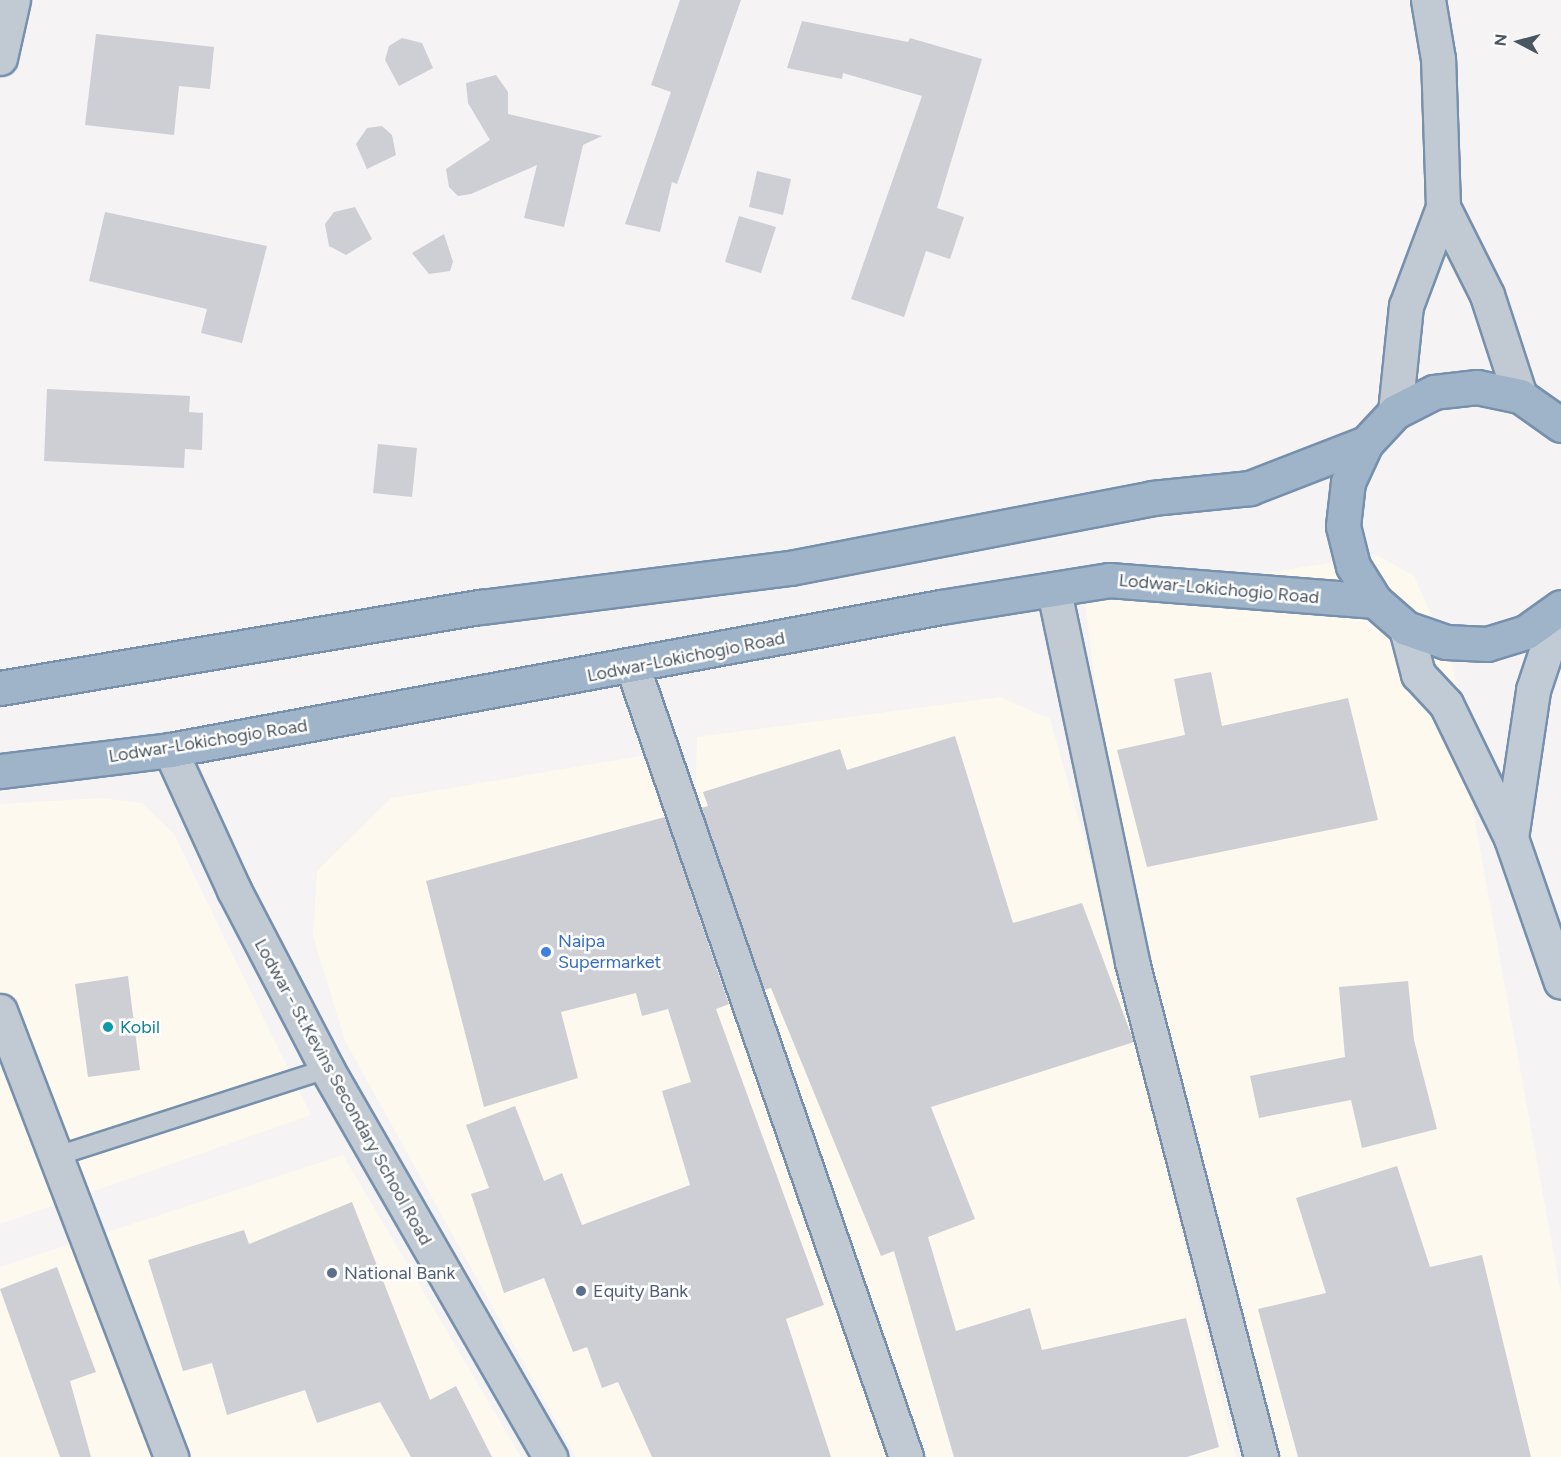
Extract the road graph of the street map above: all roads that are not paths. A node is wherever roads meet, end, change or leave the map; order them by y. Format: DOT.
graph roads {
  1 [pos="14,0"];
  2 [pos="1428,0"];
  3 [pos="0,58"];
  4 [pos="1443,207"];
  5 [pos="1520,396"];
  6 [pos="1395,412"];
  7 [pos="1559,421"];
  8 [pos="1365,443"];
  9 [pos="1054,591"];
  10 [pos="1375,602"];
  11 [pos="1560,608"];
  12 [pos="1406,628"];
  13 [pos="633,668"];
  14 [pos="0,688"];
  15 [pos="170,750"];
  16 [pos="0,771"];
  17 [pos="1511,838"];
  18 [pos="1561,982"];
  19 [pos="0,1011"];
  20 [pos="327,1069"];
  21 [pos="57,1156"];
  22 [pos="171,1457"];
  23 [pos="549,1457"];
  24 [pos="906,1457"];
  25 [pos="1261,1457"];
  1 -- 3 [label="street"];
  2 -- 4 [label="street"];
  4 -- 5 [label="street"];
  4 -- 6 [label="street"];
  5 -- 6 [label="highway"];
  5 -- 7 [label="highway"];
  6 -- 8 [label="highway"];
  8 -- 10 [label="highway"];
  8 -- 14 [label="highway"];
  9 -- 10 [label="highway, Lodwar-Lokichogio Road"];
  9 -- 13 [label="highway, Lodwar-Lokichogio Road"];
  9 -- 25 [label="street"];
  10 -- 12 [label="highway"];
  11 -- 12 [label="highway"];
  11 -- 17 [label="main road"];
  12 -- 17 [label="main road"];
  13 -- 15 [label="highway, Lodwar-Lokichogio Road"];
  13 -- 24 [label="street"];
  15 -- 16 [label="highway, Lodwar-Lokichogio Road"];
  15 -- 20 [label="street, Lodwar - St.Kevins Secondary School Road"];
  17 -- 18 [label="main road"];
  19 -- 21 [label="street"];
  20 -- 21 [label="lane"];
  20 -- 23 [label="street, Lodwar - St.Kevins Secondary School Road"];
  21 -- 22 [label="street"];
}
